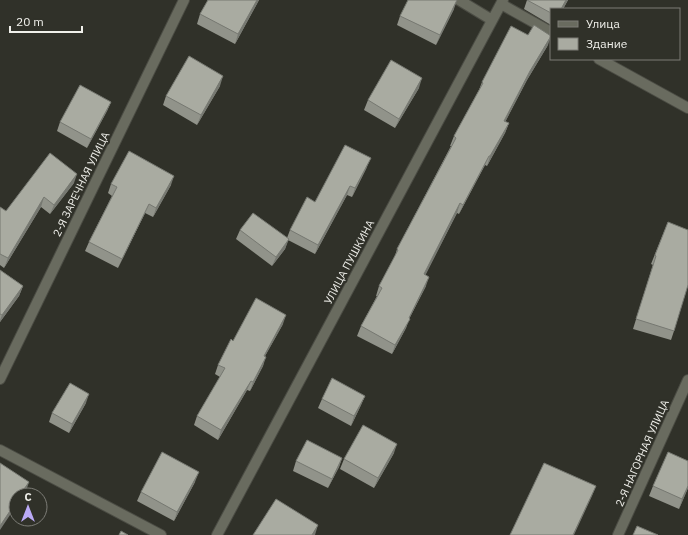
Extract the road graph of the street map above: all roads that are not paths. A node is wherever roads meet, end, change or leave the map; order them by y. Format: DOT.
graph roads {
  1 [pos="184,0"];
  2 [pos="460,0"];
  3 [pos="502,2"];
  4 [pos="492,20"];
  5 [pos="550,31"];
  6 [pos="601,60"];
  7 [pos="688,108"];
  8 [pos="0,379"];
  9 [pos="688,380"];
  10 [pos="0,450"];
  11 [pos="161,535"];
  12 [pos="217,535"];
  13 [pos="618,535"];
  1 -- 8 [label="street, 2-Я ЗАРЕЧНАЯ УЛИЦА"];
  2 -- 4 [label="street"];
  3 -- 4 [label="street, УЛИЦА ПУШКИНА"];
  3 -- 5 [label="street"];
  4 -- 12 [label="street, УЛИЦА ПУШКИНА"];
  6 -- 7 [label="street"];
  9 -- 13 [label="street, 2-Я НАГОРНАЯ УЛИЦА"];
  10 -- 11 [label="street"];
}
